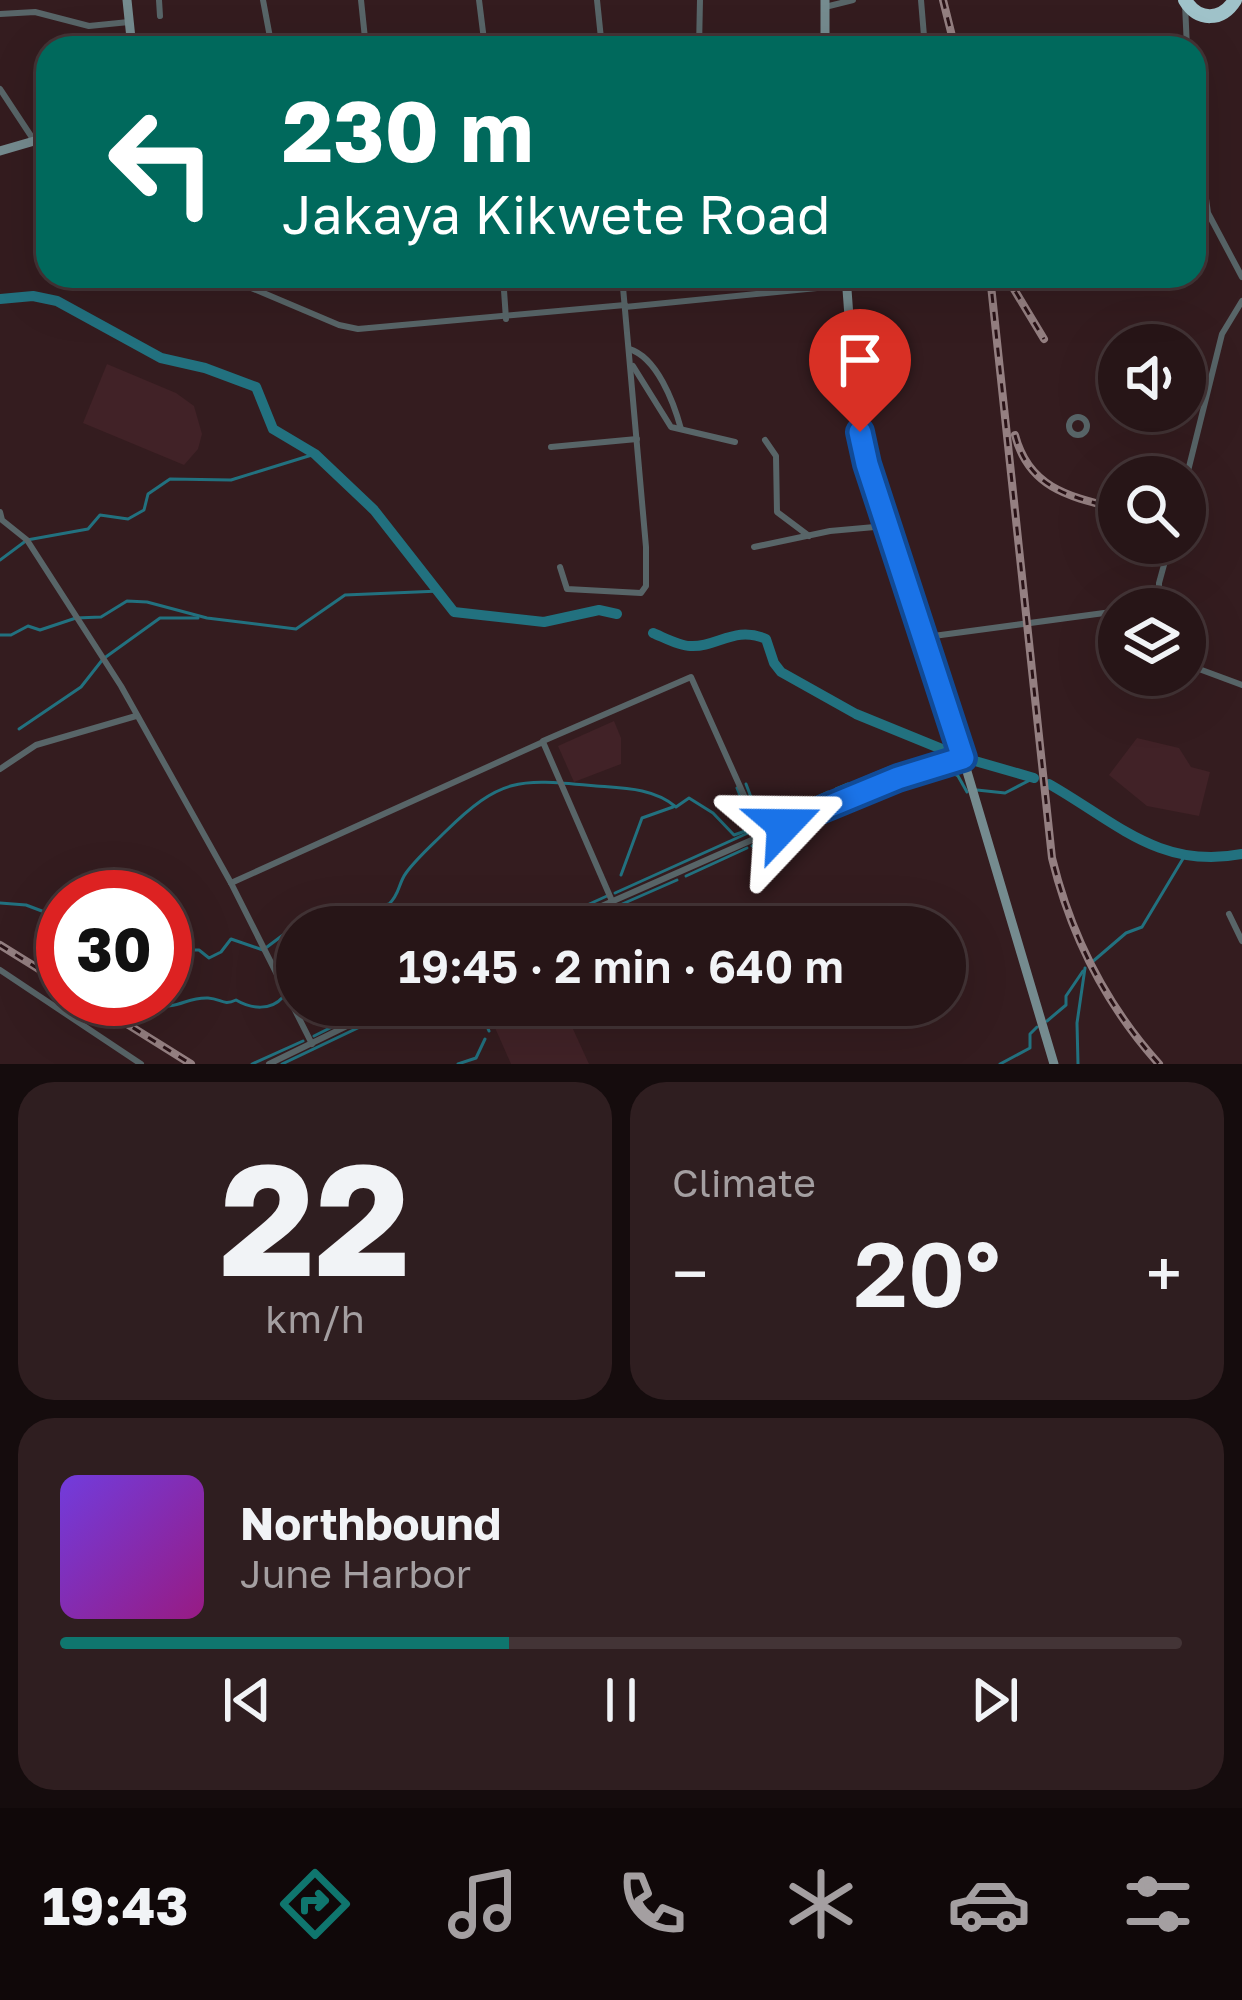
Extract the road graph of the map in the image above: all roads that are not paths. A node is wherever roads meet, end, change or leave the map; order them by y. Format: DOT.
graph roads {
  1 [pos="127,0"];
  2 [pos="160,0"];
  3 [pos="262,0"];
  4 [pos="361,0"];
  5 [pos="479,0"];
  6 [pos="597,0"];
  7 [pos="700,0"];
  8 [pos="853,0"];
  9 [pos="920,0"];
  10 [pos="1185,1"];
  11 [pos="825,3"];
  12 [pos="1235,7"];
  13 [pos="0,14"];
  14 [pos="160,16"];
  15 [pos="1203,16"];
  16 [pos="129,22"];
  17 [pos="1185,26"];
  18 [pos="131,36"];
  19 [pos="270,36"];
  20 [pos="365,36"];
  21 [pos="483,36"];
  22 [pos="601,36"];
  23 [pos="699,36"];
  24 [pos="825,36"];
  25 [pos="924,36"];
  26 [pos="1186,36"];
  27 [pos="0,89"];
  28 [pos="36,139"];
  29 [pos="33,140"];
  30 [pos="0,151"];
  31 [pos="1206,199"];
  32 [pos="1242,277"];
  33 [pos="251,288"];
  34 [pos="504,288"];
  35 [pos="623,288"];
  36 [pos="785,288"];
  37 [pos="847,288"];
  38 [pos="1242,302"];
  39 [pos="625,306"];
  40 [pos="506,319"];
  41 [pos="629,349"];
  42 [pos="630,364"];
  43 [pos="681,429"];
  44 [pos="637,440"];
  45 [pos="765,440"];
  46 [pos="735,442"];
  47 [pos="550,447"];
  48 [pos="1192,456"];
  49 [pos="0,512"];
  50 [pos="887,526"];
  51 [pos="809,536"];
  52 [pos="754,547"];
  53 [pos="560,567"];
  54 [pos="1098,614"];
  55 [pos="922,637"];
  56 [pos="1206,672"];
  57 [pos="1242,685"];
  58 [pos="136,716"];
  59 [pos="543,742"];
  60 [pos="963,758"];
  61 [pos="0,769"];
  62 [pos="746,800"];
  63 [pos="230,883"];
  64 [pos="612,901"];
  65 [pos="601,906"];
  66 [pos="1229,914"];
  67 [pos="1242,941"];
  68 [pos="0,970"];
  69 [pos="348,1026"];
  70 [pos="312,1044"];
  71 [pos="141,1064"];
  72 [pos="269,1064"];
  73 [pos="1054,1064"];
  1 -- 16 [label="main road"];
  2 -- 14 [label="street"];
  3 -- 19 [label="street"];
  4 -- 20 [label="street"];
  5 -- 21 [label="street"];
  6 -- 22 [label="street"];
  7 -- 23 [label="street"];
  8 -- 11 [label="street"];
  9 -- 25 [label="street"];
  10 -- 15 [label="highway"];
  10 -- 17 [label="street"];
  11 -- 24 [label="main road"];
  12 -- 15 [label="highway"];
  13 -- 16 [label="street"];
  15 -- 17 [label="street"];
  16 -- 18 [label="main road"];
  17 -- 26 [label="street"];
  27 -- 29 [label="street"];
  28 -- 29 [label="main road"];
  29 -- 30 [label="main road"];
  31 -- 32 [label="street"];
  33 -- 40 [label="street"];
  34 -- 40 [label="street"];
  35 -- 39 [label="street"];
  36 -- 39 [label="street"];
  37 -- 50 [label="main road"];
  38 -- 48 [label="street"];
  39 -- 40 [label="street"];
  39 -- 41 [label="street"];
  41 -- 42 [label="street"];
  41 -- 43 [label="street"];
  42 -- 43 [label="street"];
  42 -- 44 [label="street"];
  43 -- 46 [label="street"];
  44 -- 47 [label="street"];
  44 -- 53 [label="street"];
  45 -- 51 [label="street"];
  49 -- 58 [label="street"];
  50 -- 51 [label="street"];
  50 -- 55 [label="main road"];
  51 -- 52 [label="street"];
  54 -- 55 [label="street"];
  55 -- 60 [label="main road"];
  56 -- 57 [label="street"];
  58 -- 61 [label="street"];
  58 -- 63 [label="street"];
  59 -- 62 [label="street"];
  59 -- 63 [label="street"];
  59 -- 64 [label="street"];
  60 -- 64 [label="street"];
  60 -- 73 [label="main road"];
  63 -- 70 [label="street"];
  64 -- 65 [label="street"];
  66 -- 67 [label="street"];
  68 -- 71 [label="street"];
  69 -- 70 [label="street"];
  70 -- 72 [label="street"];
}
